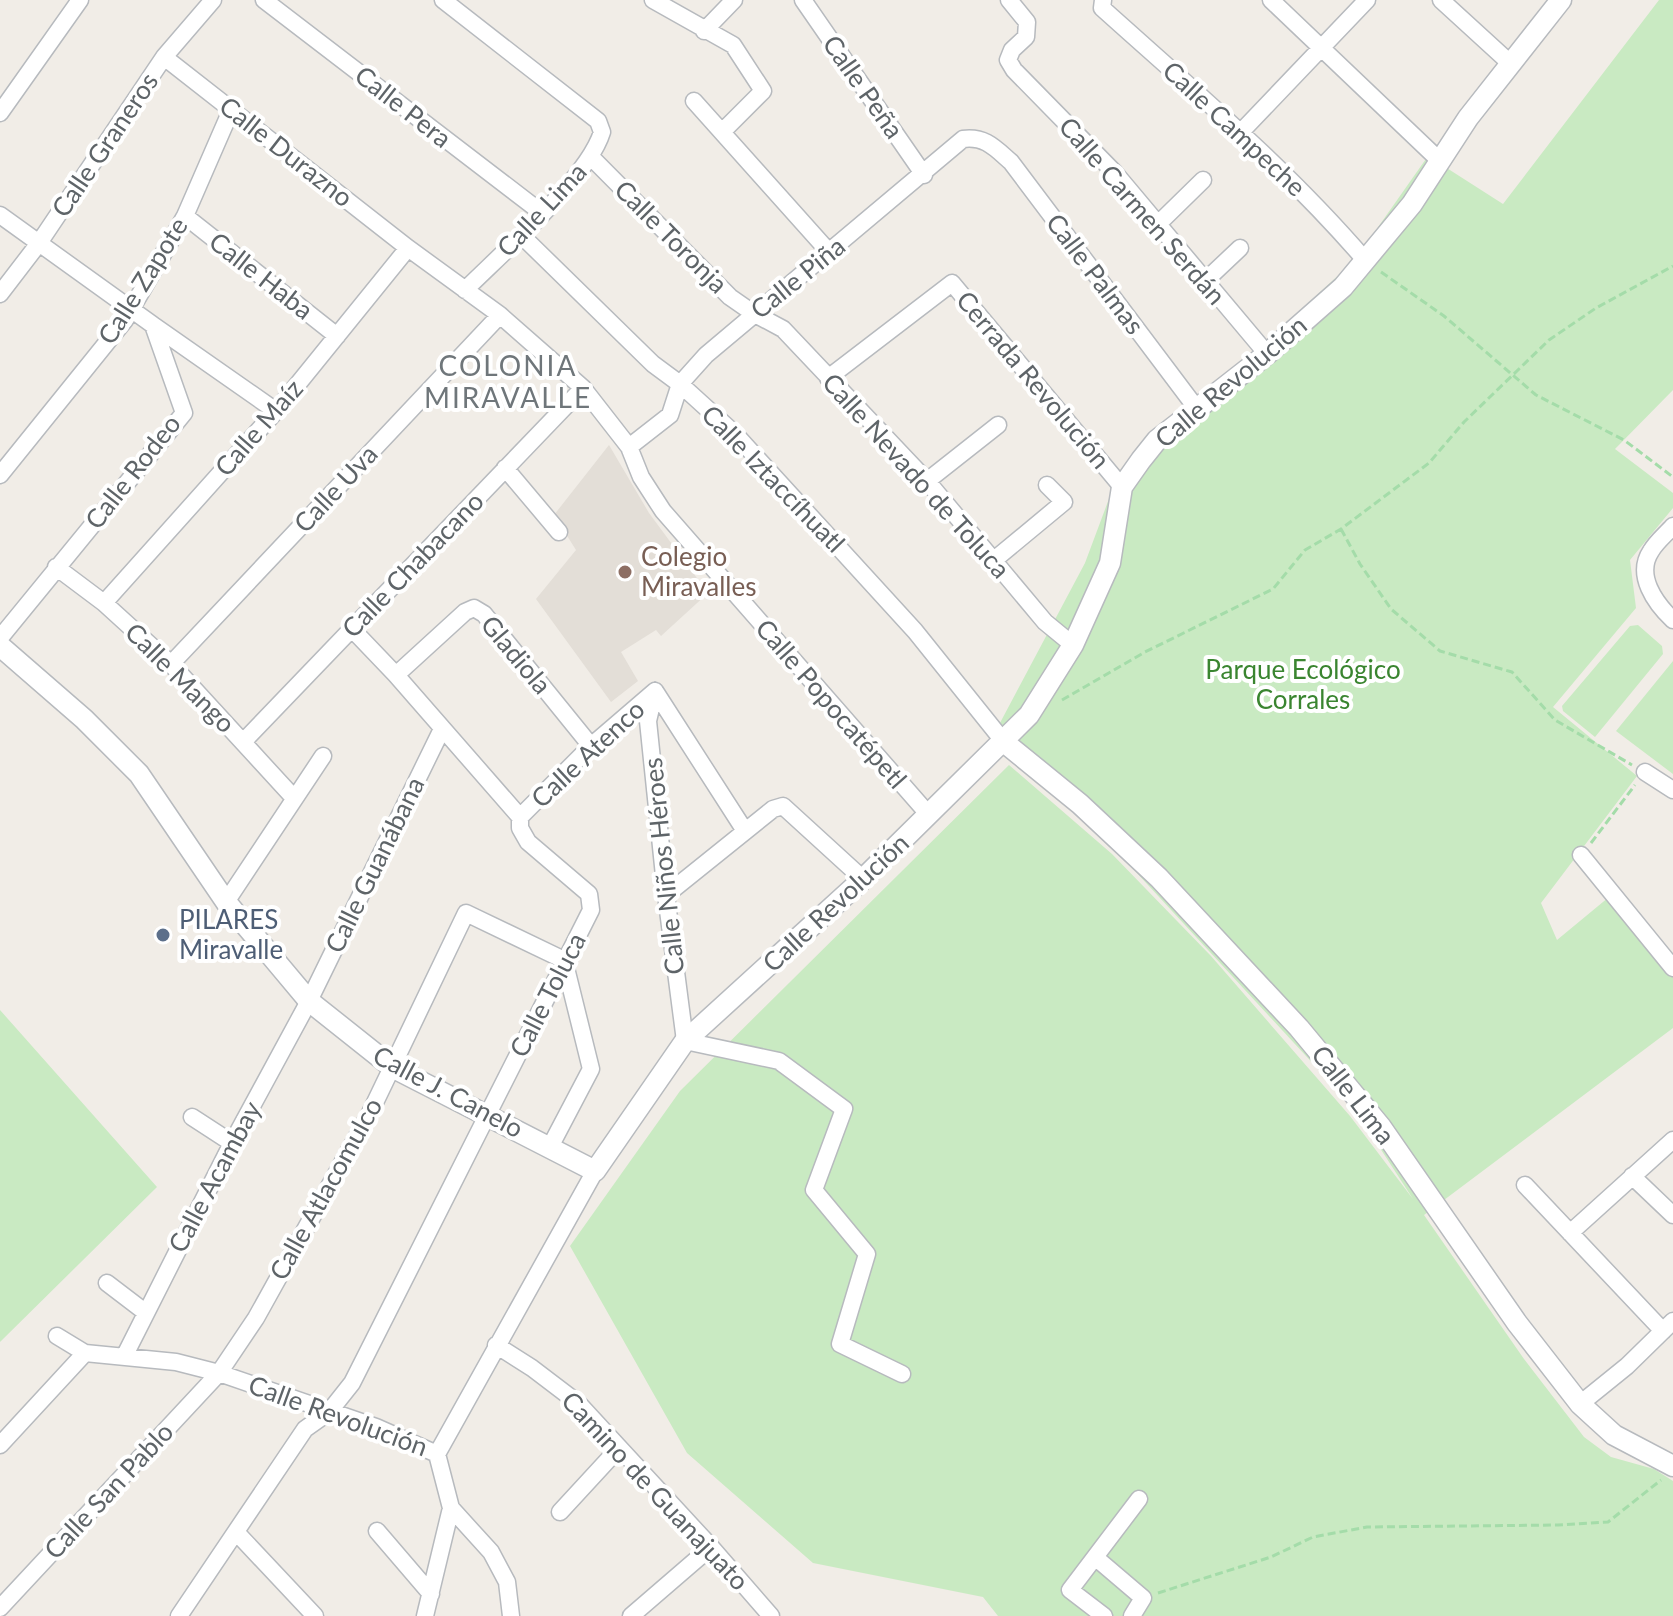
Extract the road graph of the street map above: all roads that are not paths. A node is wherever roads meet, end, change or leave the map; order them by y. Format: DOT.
graph roads {
  1 [pos="80,0"];
  2 [pos="213,0"];
  3 [pos="264,0"];
  4 [pos="443,0"];
  5 [pos="653,0"];
  6 [pos="734,0"];
  7 [pos="803,0"];
  8 [pos="1009,0"];
  9 [pos="1103,0"];
  10 [pos="1271,0"];
  11 [pos="1367,0"];
  12 [pos="1441,0"];
  13 [pos="1561,0"];
  14 [pos="704,31"];
  15 [pos="1320,50"];
  16 [pos="164,57"];
  17 [pos="1511,64"];
  18 [pos="694,101"];
  19 [pos="232,108"];
  20 [pos="0,113"];
  21 [pos="722,132"];
  22 [pos="1240,133"];
  23 [pos="990,143"];
  24 [pos="591,157"];
  25 [pos="1439,160"];
  26 [pos="924,175"];
  27 [pos="1203,180"];
  28 [pos="542,213"];
  29 [pos="0,215"];
  30 [pos="185,216"];
  31 [pos="1157,225"];
  32 [pos="521,235"];
  33 [pos="39,243"];
  34 [pos="408,248"];
  35 [pos="1240,248"];
  36 [pos="830,253"];
  37 [pos="1365,260"];
  38 [pos="1204,282"];
  39 [pos="465,290"];
  40 [pos="0,294"];
  41 [pos="132,309"];
  42 [pos="753,313"];
  43 [pos="500,315"];
  44 [pos="153,325"];
  45 [pos="337,336"];
  46 [pos="1267,354"];
  47 [pos="828,378"];
  48 [pos="680,384"];
  49 [pos="583,388"];
  50 [pos="1197,409"];
  51 [pos="276,411"];
  52 [pos="998,425"];
  53 [pos="629,447"];
  54 [pos="505,468"];
  55 [pos="0,475"];
  56 [pos="927,481"];
  57 [pos="1047,485"];
  58 [pos="1122,487"];
  59 [pos="1673,526"];
  60 [pos="559,532"];
  61 [pos="994,560"];
  62 [pos="56,567"];
  63 [pos="104,603"];
  64 [pos="1673,620"];
  65 [pos="352,629"];
  66 [pos="0,638"];
  67 [pos="1073,645"];
  68 [pos="0,646"];
  69 [pos="171,664"];
  70 [pos="396,675"];
  71 [pos="655,691"];
  72 [pos="442,729"];
  73 [pos="243,742"];
  74 [pos="1004,742"];
  75 [pos="591,746"];
  76 [pos="323,756"];
  77 [pos="1645,772"];
  78 [pos="1673,790"];
  79 [pos="294,798"];
  80 [pos="929,815"];
  81 [pos="520,817"];
  82 [pos="745,831"];
  83 [pos="1581,855"];
  84 [pos="863,879"];
  85 [pos="666,895"];
  86 [pos="226,902"];
  87 [pos="564,960"];
  88 [pos="1673,968"];
  89 [pos="309,1001"];
  90 [pos="685,1041"];
  91 [pos="392,1067"];
  92 [pos="488,1116"];
  93 [pos="192,1117"];
  94 [pos="1673,1140"];
  95 [pos="232,1143"];
  96 [pos="550,1147"];
  97 [pos="595,1171"];
  98 [pos="1632,1176"];
  99 [pos="1525,1185"];
  100 [pos="1673,1215"];
  101 [pos="1570,1233"];
  102 [pos="107,1283"];
  103 [pos="145,1312"];
  104 [pos="1668,1326"];
  105 [pos="57,1336"];
  106 [pos="496,1345"];
  107 [pos="85,1353"];
  108 [pos="125,1355"];
  109 [pos="219,1373"];
  110 [pos="902,1374"];
  111 [pos="1580,1404"];
  112 [pos="329,1412"];
  113 [pos="0,1445"];
  114 [pos="619,1448"];
  115 [pos="437,1454"];
  116 [pos="1669,1471"];
  117 [pos="1139,1499"];
  118 [pos="451,1508"];
  119 [pos="560,1512"];
  120 [pos="377,1531"];
  121 [pos="236,1532"];
  122 [pos="711,1547"];
  123 [pos="1096,1558"];
  124 [pos="431,1594"];
  125 [pos="0,1608"];
  126 [pos="188,1612"];
  127 [pos="315,1616"];
  128 [pos="425,1616"];
  129 [pos="511,1616"];
  130 [pos="631,1616"];
  131 [pos="771,1616"];
  132 [pos="1104,1616"];
  133 [pos="1132,1616"];
  1 -- 20 [label="street"];
  2 -- 16 [label="street, Calle Graneros"];
  3 -- 28 [label="street, Calle Pera"];
  4 -- 24 [label="street, Calle Lima"];
  5 -- 14 [label="street"];
  6 -- 14 [label="street"];
  7 -- 26 [label="street, Calle Peña"];
  8 -- 31 [label="street, Calle Carmen Serdán"];
  9 -- 22 [label="street, Calle Campeche"];
  10 -- 15 [label="street"];
  11 -- 15 [label="street"];
  12 -- 17 [label="street"];
  13 -- 17 [label="street, Calle Revolución"];
  14 -- 21 [label="street"];
  15 -- 22 [label="street"];
  15 -- 25 [label="street"];
  16 -- 19 [label="street, Calle Durazno"];
  16 -- 33 [label="street, Calle Graneros"];
  17 -- 25 [label="street, Calle Revolución"];
  18 -- 21 [label="street"];
  19 -- 30 [label="street, Calle Zapote"];
  19 -- 34 [label="street, Calle Durazno"];
  21 -- 36 [label="street"];
  22 -- 37 [label="street, Calle Campeche"];
  23 -- 26 [label="street, Calle Piña"];
  23 -- 50 [label="street, Calle Palmas"];
  24 -- 28 [label="street, Calle Lima"];
  24 -- 42 [label="street, Calle Toronja"];
  25 -- 37 [label="street, Calle Revolución"];
  26 -- 36 [label="street, Calle Piña"];
  27 -- 31 [label="street"];
  28 -- 32 [label="street, Calle Lima"];
  29 -- 33 [label="street"];
  30 -- 41 [label="street, Calle Zapote"];
  30 -- 45 [label="street, Calle Haba"];
  31 -- 38 [label="street, Calle Carmen Serdán"];
  32 -- 39 [label="street, Calle Lima"];
  32 -- 48 [label="street, Calle Iztaccíhuatl"];
  33 -- 40 [label="street, Calle Graneros"];
  33 -- 41 [label="street"];
  34 -- 39 [label="street, Calle Popocatépetl"];
  34 -- 45 [label="street, Calle Maíz"];
  35 -- 38 [label="street"];
  36 -- 42 [label="street, Calle Piña"];
  37 -- 46 [label="street, Calle Revolución"];
  38 -- 46 [label="street, Calle Carmen Serdán"];
  39 -- 43 [label="street, Calle Popocatépetl"];
  41 -- 44 [label="street"];
  41 -- 55 [label="street, Calle Zapote"];
  42 -- 47 [label="street, Calle Nevado de Toluca"];
  42 -- 48 [label="street, Calle Piña"];
  43 -- 49 [label="street, Calle Popocatépetl"];
  43 -- 69 [label="street, Calle Uva"];
  44 -- 51 [label="street"];
  44 -- 62 [label="street, Calle Rodeo"];
  45 -- 51 [label="street, Calle Maíz"];
  46 -- 50 [label="street, Calle Revolución"];
  47 -- 56 [label="street, Calle Nevado de Toluca"];
  47 -- 58 [label="street, Cerrada Revolución"];
  48 -- 53 [label="street, Calle Piña"];
  48 -- 74 [label="street, Calle Iztaccíhuatl"];
  49 -- 53 [label="street, Calle Popocatépetl"];
  49 -- 54 [label="street, Calle Chabacano"];
  50 -- 58 [label="street, Calle Revolución"];
  51 -- 63 [label="street, Calle Maíz"];
  52 -- 56 [label="street"];
  53 -- 80 [label="street, Calle Popocatépetl"];
  54 -- 60 [label="street"];
  54 -- 65 [label="street, Calle Chabacano"];
  56 -- 61 [label="street, Calle Nevado de Toluca"];
  57 -- 61 [label="street"];
  58 -- 67 [label="street, Calle Revolución"];
  59 -- 64 [label="street"];
  61 -- 67 [label="street, Calle Nevado de Toluca"];
  62 -- 63 [label="street, Calle Mango"];
  62 -- 66 [label="street, Calle Rodeo"];
  63 -- 69 [label="street, Calle Mango"];
  65 -- 70 [label="street, Calle Toluca"];
  65 -- 73 [label="street, Calle Chabacano"];
  67 -- 74 [label="street, Calle Revolución"];
  68 -- 86 [label="street, Calle J. Canelo"];
  69 -- 73 [label="street, Calle Mango"];
  70 -- 72 [label="street, Calle Toluca"];
  70 -- 75 [label="street, Gladiola"];
  71 -- 75 [label="street, Calle Atenco"];
  71 -- 82 [label="street"];
  71 -- 85 [label="street, Calle Niños Héroes"];
  72 -- 81 [label="street, Calle Toluca"];
  72 -- 89 [label="street, Calle Guanábana"];
  73 -- 79 [label="street, Calle Mango"];
  74 -- 80 [label="street, Calle Revolución"];
  74 -- 111 [label="street, Calle Lima"];
  75 -- 81 [label="street, Calle Atenco"];
  76 -- 79 [label="street"];
  77 -- 78 [label="street"];
  79 -- 86 [label="street"];
  80 -- 84 [label="street, Calle Revolución"];
  81 -- 87 [label="street, Calle Toluca"];
  82 -- 84 [label="street"];
  82 -- 85 [label="street"];
  83 -- 88 [label="street"];
  84 -- 90 [label="street, Calle Revolución"];
  85 -- 90 [label="street, Calle Niños Héroes"];
  86 -- 89 [label="street, Calle J. Canelo"];
  87 -- 91 [label="street, Calle Atlacomulco"];
  87 -- 92 [label="street, Calle Toluca"];
  87 -- 96 [label="street"];
  89 -- 91 [label="street, Calle J. Canelo"];
  89 -- 95 [label="street, Calle Acambay"];
  90 -- 97 [label="street, Calle Revolución"];
  90 -- 110 [label="street"];
  91 -- 92 [label="street, Calle J. Canelo"];
  91 -- 109 [label="street, Calle Atlacomulco"];
  92 -- 96 [label="street, Calle J. Canelo"];
  92 -- 112 [label="street, Calle Toluca"];
  93 -- 95 [label="street"];
  94 -- 98 [label="street"];
  95 -- 103 [label="street, Calle Acambay"];
  96 -- 97 [label="street, Calle J. Canelo"];
  97 -- 106 [label="street, Calle Revolución"];
  98 -- 100 [label="street"];
  98 -- 101 [label="street"];
  99 -- 101 [label="street"];
  101 -- 104 [label="street"];
  102 -- 103 [label="street"];
  103 -- 108 [label="street, Calle Acambay"];
  104 -- 111 [label="street"];
  105 -- 107 [label="street"];
  106 -- 114 [label="street, Camino de Guanajuato"];
  106 -- 115 [label="street, Calle Revolución"];
  107 -- 108 [label="street, Calle Revolución"];
  107 -- 113 [label="street"];
  108 -- 109 [label="street, Calle Revolución"];
  109 -- 112 [label="street, Calle Revolución"];
  109 -- 125 [label="street, Calle San Pablo"];
  111 -- 116 [label="street, Calle Lima"];
  112 -- 115 [label="street, Calle Revolución"];
  112 -- 121 [label="street"];
  114 -- 119 [label="street"];
  114 -- 122 [label="street, Camino de Guanajuato"];
  115 -- 118 [label="street"];
  117 -- 123 [label="street"];
  118 -- 124 [label="street"];
  118 -- 129 [label="street"];
  120 -- 124 [label="street"];
  121 -- 126 [label="street"];
  121 -- 127 [label="street"];
  122 -- 130 [label="street"];
  122 -- 131 [label="street, Camino de Guanajuato"];
  123 -- 132 [label="street"];
  123 -- 133 [label="street"];
  124 -- 128 [label="street"];
}
